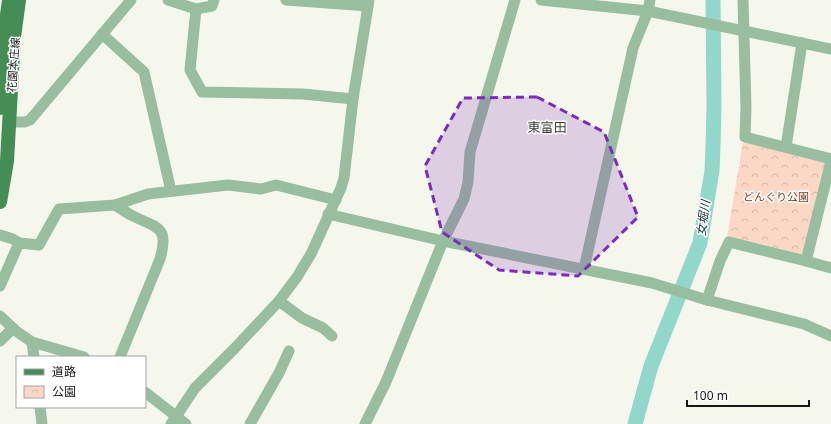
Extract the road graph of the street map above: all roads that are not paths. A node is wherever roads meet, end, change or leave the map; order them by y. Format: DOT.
graph roads {
  1 [pos="9,0"];
  2 [pos="19,0"];
  3 [pos="131,0"];
  4 [pos="168,0"];
  5 [pos="214,0"];
  6 [pos="286,0"];
  7 [pos="515,0"];
  8 [pos="541,0"];
  9 [pos="743,0"];
  10 [pos="368,3"];
  11 [pos="649,6"];
  12 [pos="196,9"];
  13 [pos="739,31"];
  14 [pos="102,34"];
  15 [pos="802,43"];
  16 [pos="831,49"];
  17 [pos="0,99"];
  18 [pos="353,99"];
  19 [pos="0,108"];
  20 [pos="9,122"];
  21 [pos="786,147"];
  22 [pos="831,160"];
  23 [pos="171,191"];
  24 [pos="336,200"];
  25 [pos="0,202"];
  26 [pos="114,205"];
  27 [pos="328,214"];
  28 [pos="0,235"];
  29 [pos="443,241"];
  30 [pos="19,243"];
  31 [pos="806,261"];
  32 [pos="831,268"];
  33 [pos="584,269"];
  34 [pos="0,286"];
  35 [pos="703,298"];
  36 [pos="279,300"];
  37 [pos="0,316"];
  38 [pos="13,328"];
  39 [pos="332,336"];
  40 [pos="831,336"];
  41 [pos="0,341"];
  42 [pos="32,342"];
  43 [pos="289,350"];
  44 [pos="34,356"];
  45 [pos="81,356"];
  46 [pos="120,356"];
  47 [pos="146,393"];
  48 [pos="40,408"];
  49 [pos="174,420"];
  50 [pos="42,424"];
  51 [pos="186,424"];
  52 [pos="250,424"];
  53 [pos="366,424"];
  1 -- 17 [label="main road, 花園本庄線"];
  2 -- 20 [label="main road, 花園本庄線"];
  3 -- 14 [label="street"];
  4 -- 12 [label="street"];
  5 -- 12 [label="street"];
  6 -- 10 [label="street"];
  7 -- 29 [label="street"];
  8 -- 11 [label="street"];
  9 -- 13 [label="street"];
  10 -- 18 [label="street"];
  11 -- 13 [label="street"];
  11 -- 33 [label="street"];
  12 -- 18 [label="street"];
  13 -- 15 [label="street"];
  13 -- 21 [label="street"];
  14 -- 20 [label="street"];
  14 -- 23 [label="street"];
  15 -- 16 [label="street"];
  15 -- 21 [label="street"];
  17 -- 19 [label="main road, 花園本庄線"];
  18 -- 24 [label="street"];
  20 -- 25 [label="main road, 花園本庄線"];
  21 -- 22 [label="street"];
  22 -- 31 [label="street"];
  23 -- 24 [label="street"];
  23 -- 26 [label="street"];
  24 -- 27 [label="street"];
  26 -- 30 [label="street"];
  26 -- 46 [label="street"];
  27 -- 29 [label="street"];
  27 -- 36 [label="street"];
  28 -- 30 [label="street"];
  29 -- 33 [label="street"];
  29 -- 53 [label="street"];
  30 -- 34 [label="street"];
  31 -- 32 [label="street"];
  31 -- 35 [label="street"];
  33 -- 35 [label="street"];
  35 -- 40 [label="street"];
  36 -- 39 [label="street"];
  36 -- 49 [label="street"];
  37 -- 38 [label="street"];
  38 -- 41 [label="street"];
  38 -- 42 [label="street"];
  42 -- 44 [label="street"];
  42 -- 45 [label="street"];
  43 -- 52 [label="street"];
  47 -- 49 [label="street"];
  48 -- 50 [label="street"];
  49 -- 51 [label="street"];
}
